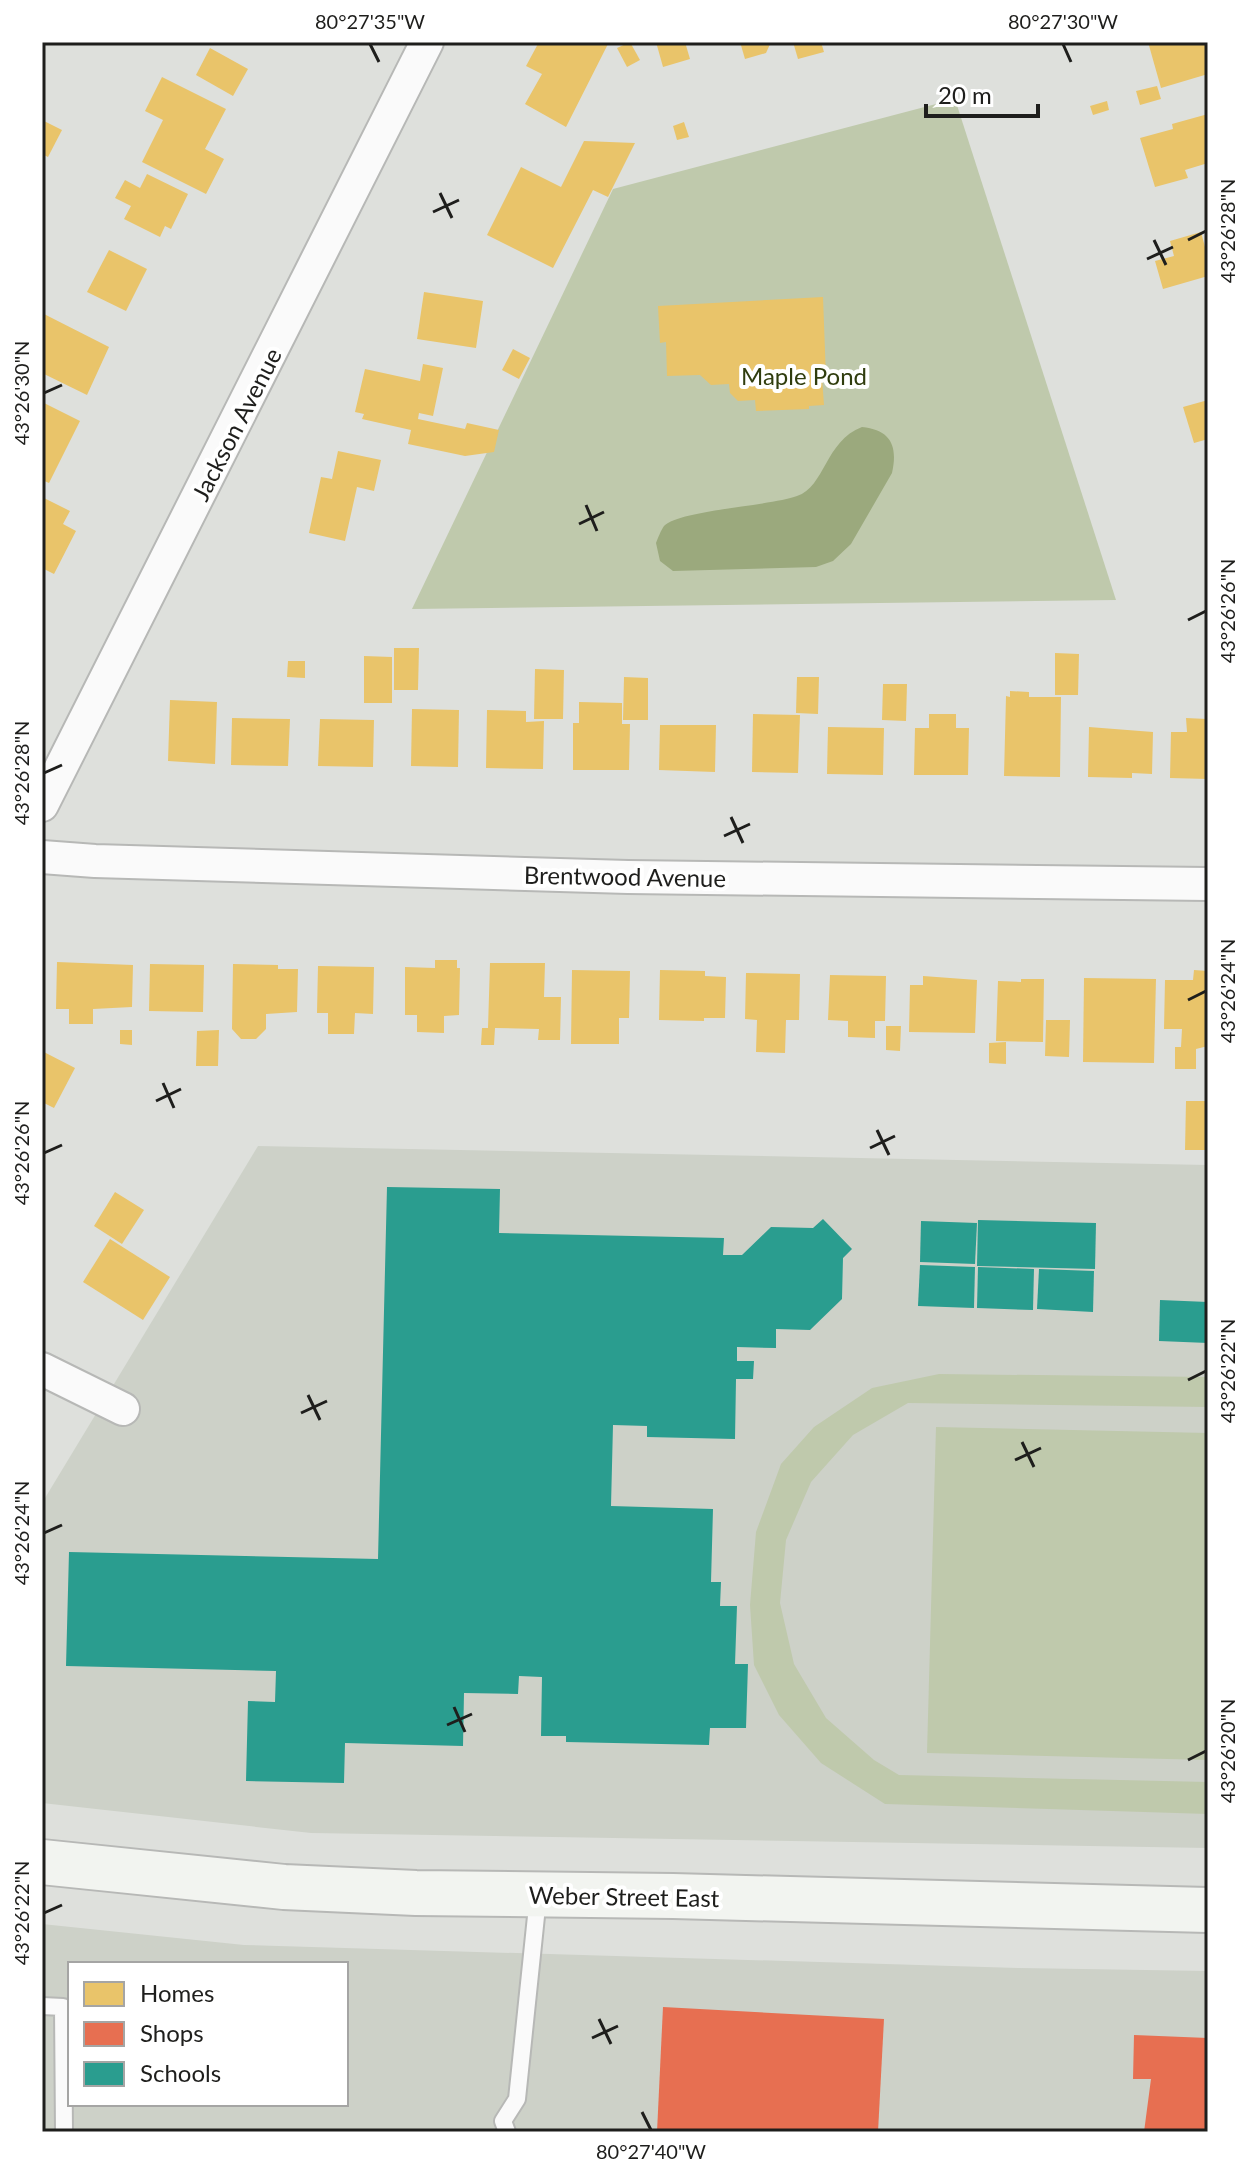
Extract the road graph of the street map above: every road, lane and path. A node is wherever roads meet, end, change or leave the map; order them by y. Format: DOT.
graph roads {
  1 [pos="427,42"];
  2 [pos="42,805"];
  3 [pos="42,857"];
  4 [pos="1208,884"];
  5 [pos="42,1369"];
  6 [pos="123,1409"];
  7 [pos="42,1862"];
  8 [pos="538,1895"];
  9 [pos="1208,1910"];
  10 [pos="42,2006"];
  11 [pos="64,2132"];
  12 [pos="507,2132"];
  1 -- 2 [label="street, Jackson Avenue"];
  3 -- 4 [label="street, Brentwood Avenue"];
  5 -- 6 [label="street"];
  7 -- 8 [label="main road, Weber Street East"];
  8 -- 9 [label="main road, Weber Street East"];
  8 -- 12 [label="lane"];
  10 -- 11 [label="lane"];
}
